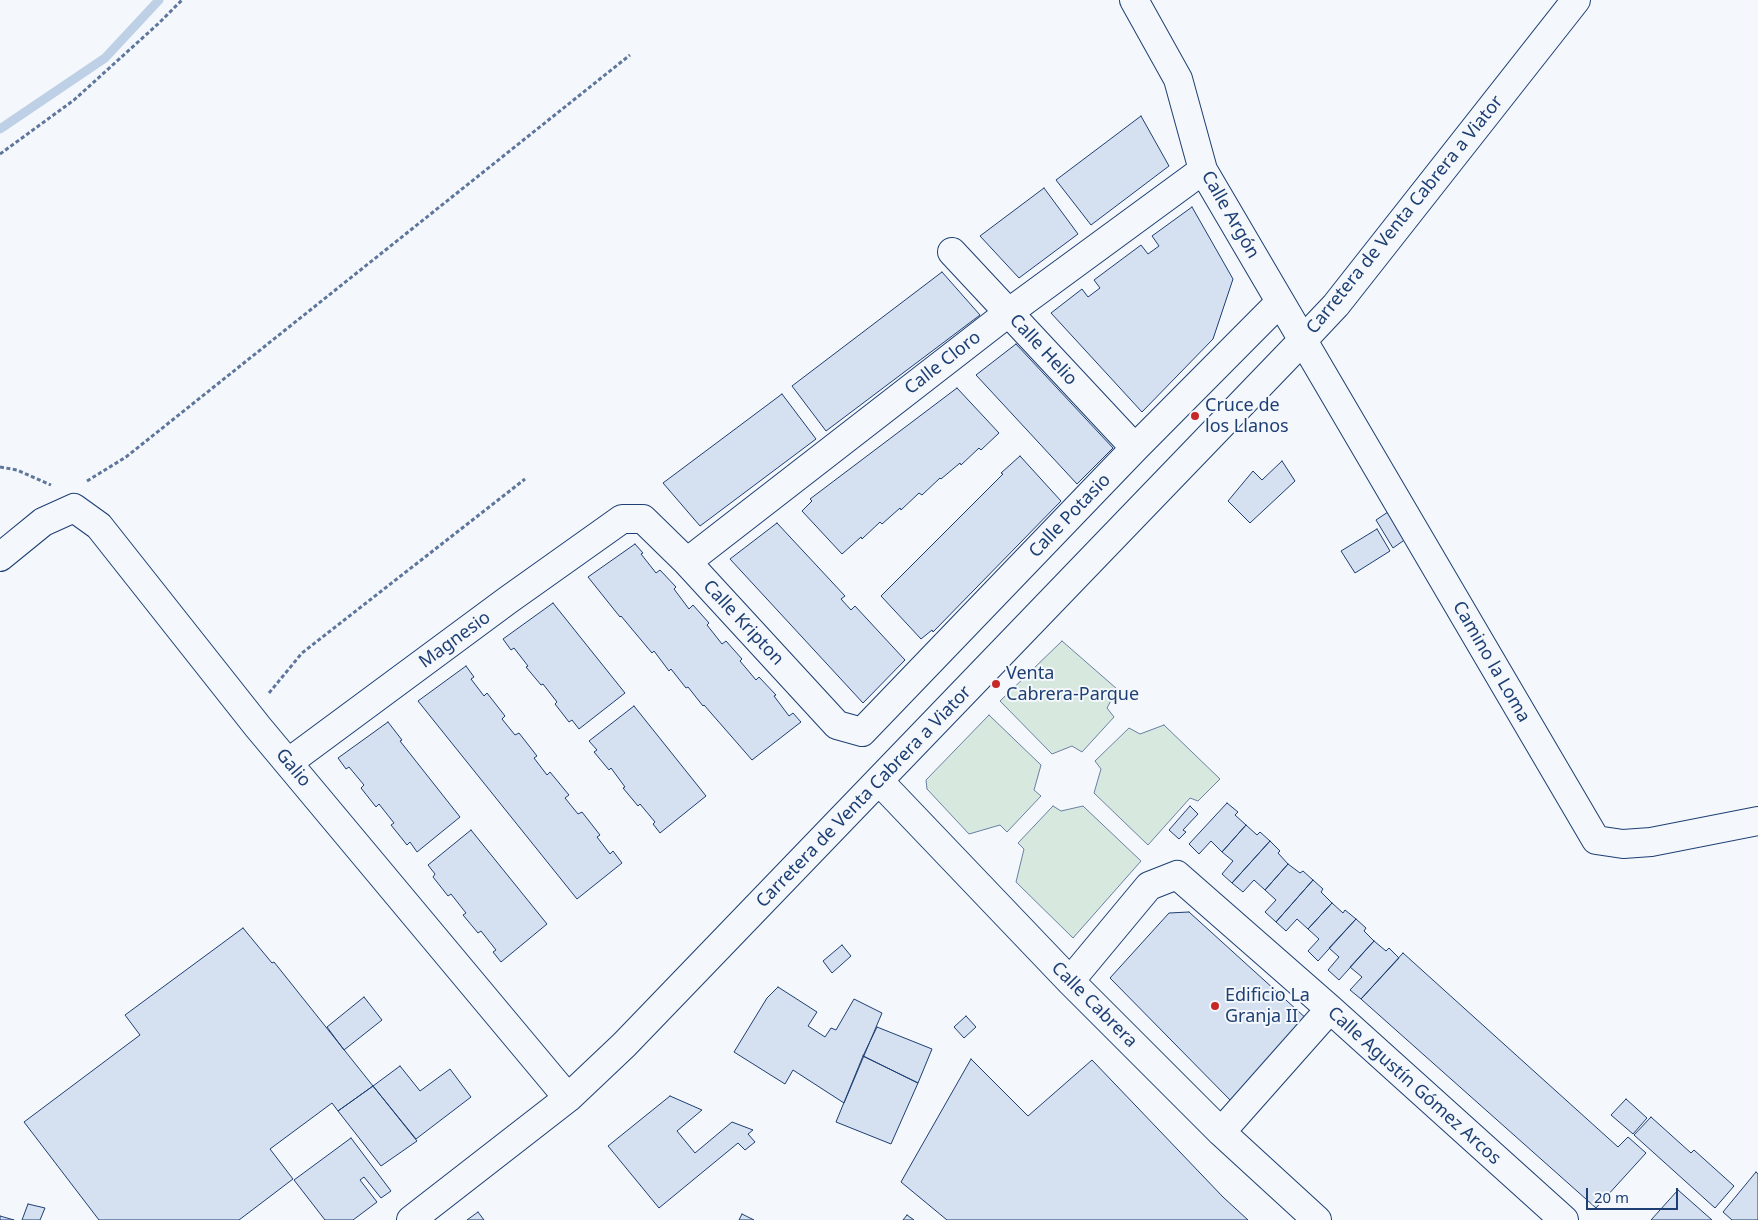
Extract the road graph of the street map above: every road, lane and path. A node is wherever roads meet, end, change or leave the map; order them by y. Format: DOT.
graph roads {
  1 [pos="182,0"];
  2 [pos="1134,0"];
  3 [pos="1576,0"];
  4 [pos="630,55"];
  5 [pos="0,154"];
  6 [pos="1203,170"];
  7 [pos="952,252"];
  8 [pos="1280,302"];
  9 [pos="1008,313"];
  10 [pos="1302,342"];
  11 [pos="1135,448"];
  12 [pos="0,467"];
  13 [pos="525,479"];
  14 [pos="70,501"];
  15 [pos="622,519"];
  16 [pos="0,557"];
  17 [pos="688,562"];
  18 [pos="258,727"];
  19 [pos="862,732"];
  20 [pos="288,762"];
  21 [pos="880,782"];
  22 [pos="1758,821"];
  23 [pos="1070,981"];
  24 [pos="1330,1009"];
  25 [pos="568,1098"];
  26 [pos="1221,1132"];
  27 [pos="411,1220"];
  28 [pos="1317,1220"];
  29 [pos="1564,1220"];
  1 -- 5 [label="path"];
  2 -- 6 [label="street, Calle Argón"];
  3 -- 10 [label="street, Carretera de Venta Cabrera a Viator"];
  4 -- 14 [label="path"];
  6 -- 8 [label="street, Calle Argón"];
  6 -- 9 [label="street, Calle Cloro"];
  7 -- 9 [label="street, Calle Helio"];
  8 -- 10 [label="street, Calle Argón"];
  8 -- 11 [label="street, Calle Potasio"];
  9 -- 11 [label="street, Calle Helio"];
  9 -- 17 [label="street, Calle Cloro"];
  10 -- 21 [label="street, Carretera de Venta Cabrera a Viator"];
  10 -- 22 [label="street, Camino la Loma"];
  11 -- 19 [label="street, Calle Potasio"];
  12 -- 14 [label="path"];
  13 -- 18 [label="path"];
  14 -- 16 [label="street"];
  14 -- 18 [label="street, Galio"];
  15 -- 17 [label="street, Calle Kripton"];
  15 -- 20 [label="street, Magnesio"];
  17 -- 19 [label="street, Calle Kripton"];
  18 -- 20 [label="street, Galio"];
  20 -- 25 [label="street, Galio"];
  21 -- 23 [label="street, Calle Cabrera"];
  21 -- 25 [label="street, Carretera de Venta Cabrera a Viator"];
  23 -- 24 [label="street, Calle Agustín Gómez Arcos"];
  23 -- 26 [label="street, Calle Cabrera"];
  24 -- 26 [label="street"];
  24 -- 29 [label="street, Calle Agustín Gómez Arcos"];
  25 -- 27 [label="street, Carretera de Venta Cabrera a Viator"];
  26 -- 28 [label="street, Calle Cabrera"];
}
